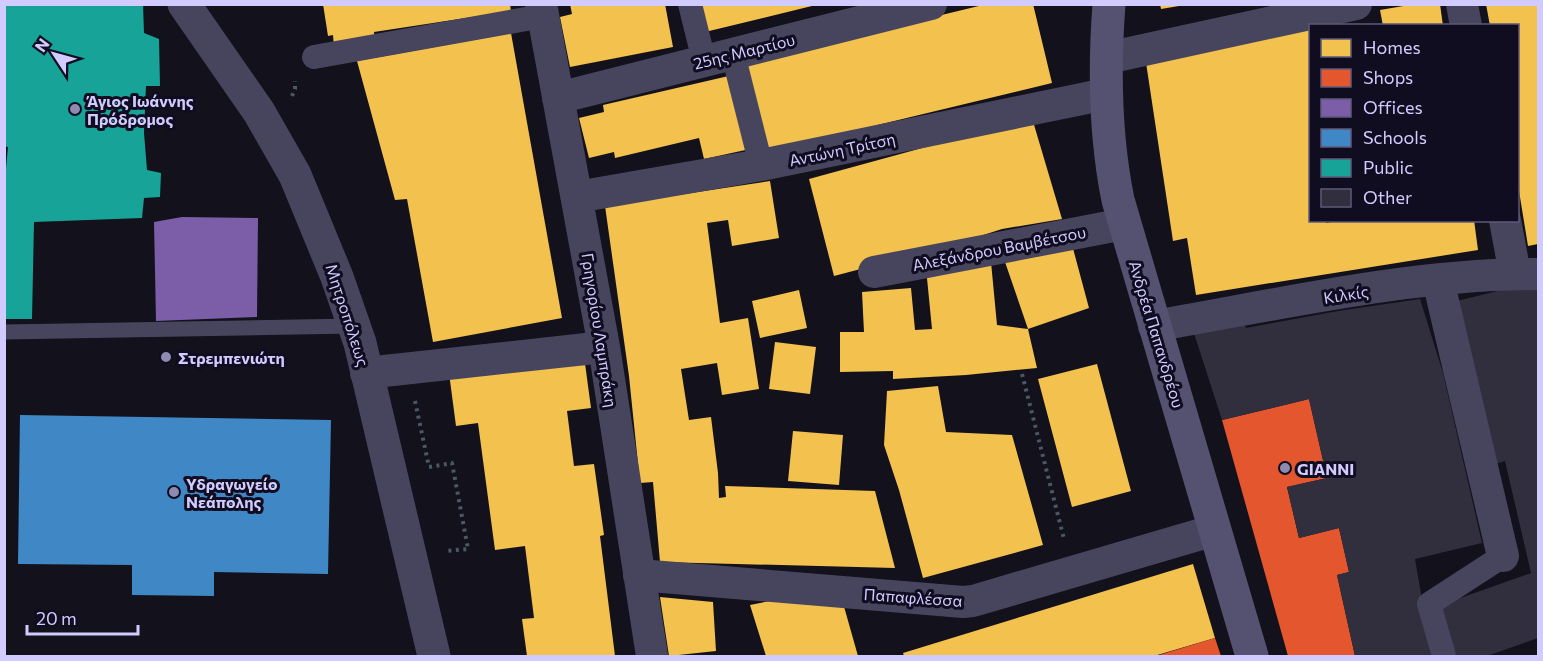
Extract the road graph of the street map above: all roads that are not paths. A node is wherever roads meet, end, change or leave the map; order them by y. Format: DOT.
graph roads {
  1 [pos="184,4"];
  2 [pos="690,4"];
  3 [pos="931,4"];
  4 [pos="1109,4"];
  5 [pos="1356,4"];
  6 [pos="1462,4"];
  7 [pos="542,10"];
  8 [pos="885,10"];
  9 [pos="1466,24"];
  10 [pos="314,57"];
  11 [pos="718,58"];
  12 [pos="1107,58"];
  13 [pos="1106,94"];
  14 [pos="558,98"];
  15 [pos="760,165"];
  16 [pos="578,196"];
  17 [pos="1505,222"];
  18 [pos="1124,224"];
  19 [pos="874,272"];
  20 [pos="1527,274"];
  21 [pos="1438,280"];
  22 [pos="354,326"];
  23 [pos="1154,326"];
  24 [pos="4,332"];
  25 [pos="604,347"];
  26 [pos="366,374"];
  27 [pos="1215,530"];
  28 [pos="1503,556"];
  29 [pos="639,575"];
  30 [pos="434,657"];
  31 [pos="652,657"];
  32 [pos="1252,657"];
  33 [pos="1444,657"];
  1 -- 22 [label="street, Μητροπόλεως"];
  2 -- 11 [label="street"];
  3 -- 8 [label="street, 25ης Μαρτίου"];
  4 -- 12 [label="main road, Ανδρέα Παπανδρέου"];
  5 -- 12 [label="street"];
  6 -- 9 [label="street"];
  7 -- 10 [label="street"];
  7 -- 14 [label="street, Γρηγορίου Λαμπράκη"];
  8 -- 11 [label="street, 25ης Μαρτίου"];
  11 -- 14 [label="street, 25ης Μαρτίου"];
  11 -- 15 [label="street"];
  12 -- 13 [label="main road, Ανδρέα Παπανδρέου"];
  13 -- 15 [label="street, Αντώνη Τρίτση"];
  13 -- 18 [label="main road, Ανδρέα Παπανδρέου"];
  14 -- 16 [label="street, Γρηγορίου Λαμπράκη"];
  15 -- 16 [label="street, Αντώνη Τρίτση"];
  16 -- 25 [label="street, Γρηγορίου Λαμπράκη"];
  17 -- 20 [label="street"];
  18 -- 19 [label="street, Αλεξάνδρου Βαμβέτσου"];
  18 -- 23 [label="main road, Ανδρέα Παπανδρέου"];
  20 -- 21 [label="street, Κιλκίς"];
  21 -- 23 [label="street, Κιλκίς"];
  21 -- 28 [label="street"];
  22 -- 24 [label="lane"];
  22 -- 26 [label="street, Μητροπόλεως"];
  23 -- 27 [label="main road, Ανδρέα Παπανδρέου"];
  25 -- 26 [label="street"];
  25 -- 29 [label="street, Γρηγορίου Λαμπράκη"];
  26 -- 30 [label="street, Μητροπόλεως"];
  27 -- 29 [label="street, Παπαφλέσσα"];
  27 -- 32 [label="main road, Ανδρέα Παπανδρέου"];
  28 -- 33 [label="street"];
  29 -- 31 [label="street, Γρηγορίου Λαμπράκη"];
}
